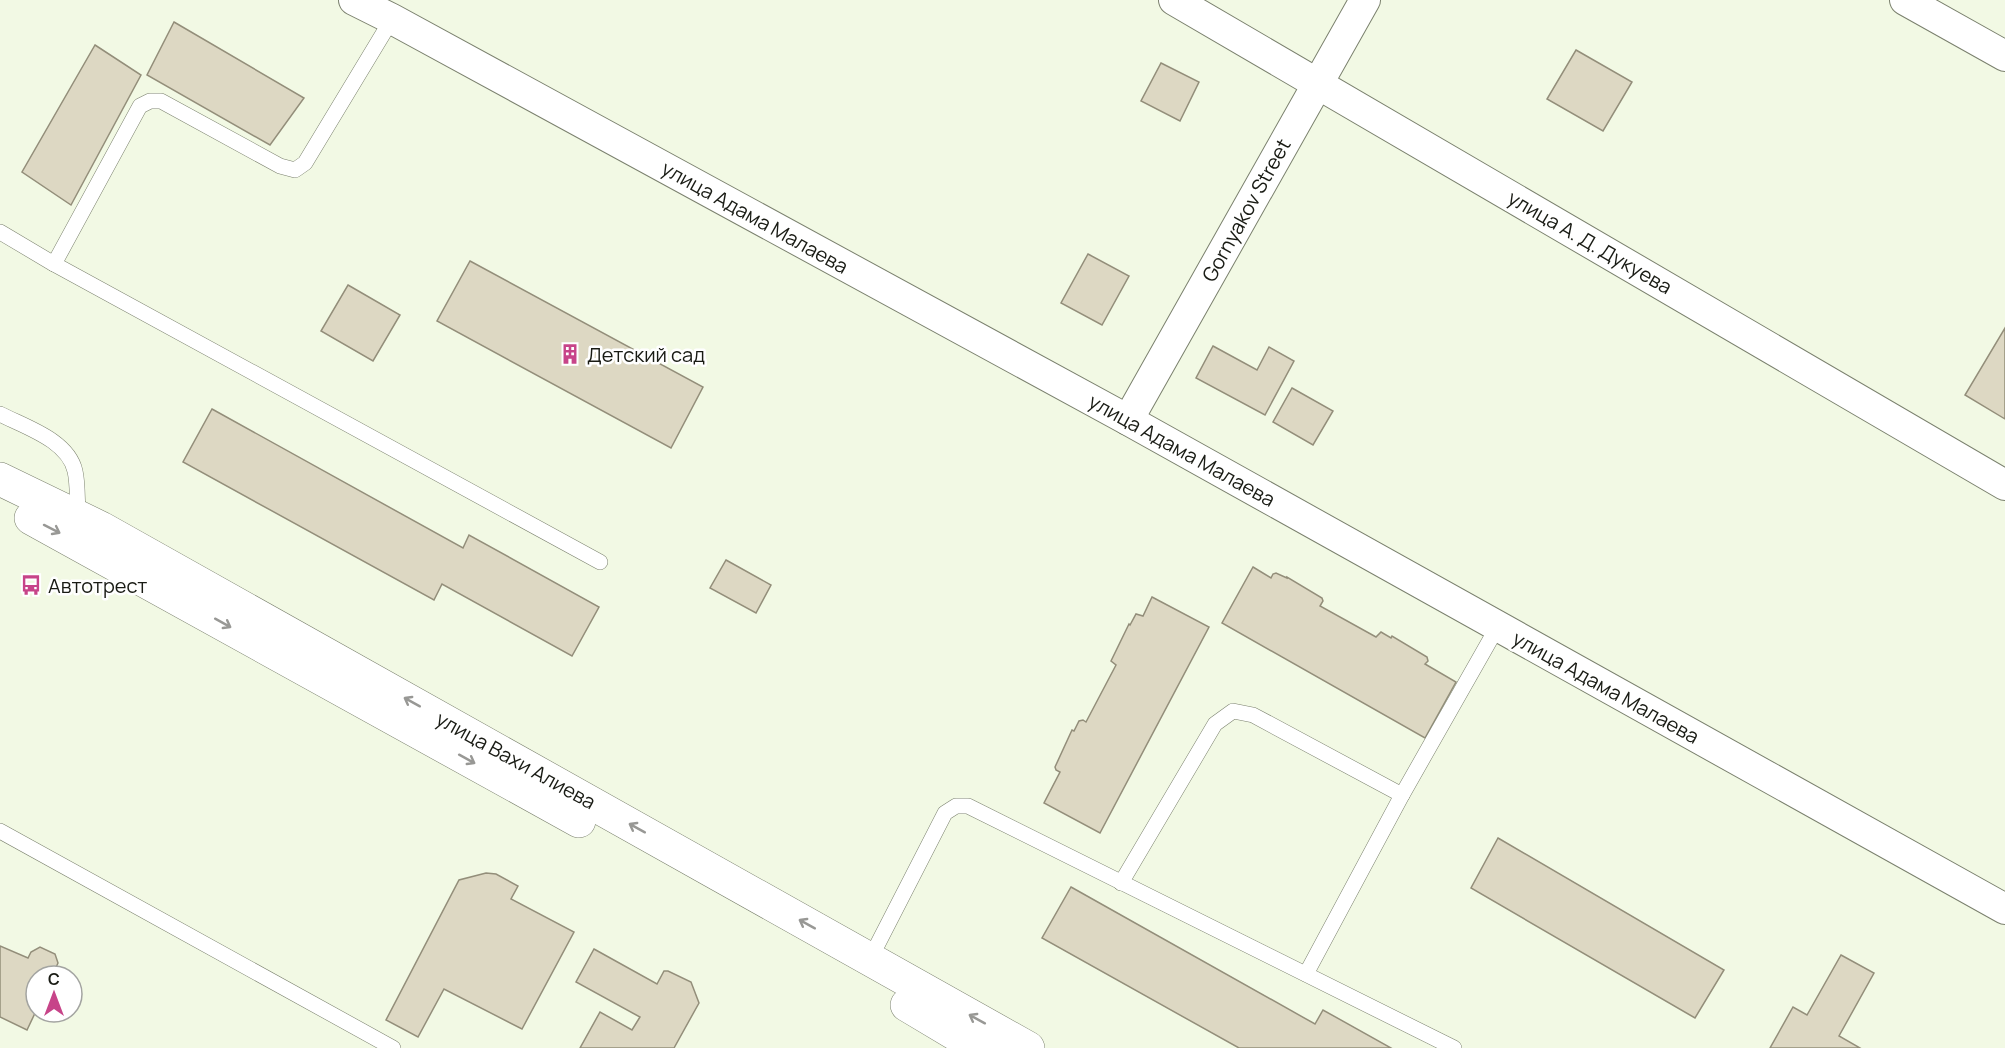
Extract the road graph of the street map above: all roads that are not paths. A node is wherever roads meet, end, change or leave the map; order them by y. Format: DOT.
graph roads {
  1 [pos="354,0"];
  2 [pos="1174,0"];
  3 [pos="1365,0"];
  4 [pos="1905,0"];
  5 [pos="392,19"];
  6 [pos="2005,57"];
  7 [pos="1317,83"];
  8 [pos="0,232"];
  9 [pos="54,264"];
  10 [pos="0,414"];
  11 [pos="1128,420"];
  12 [pos="0,479"];
  13 [pos="2005,485"];
  14 [pos="0,502"];
  15 [pos="78,513"];
  16 [pos="600,562"];
  17 [pos="1498,626"];
  18 [pos="1402,795"];
  19 [pos="0,831"];
  20 [pos="1121,883"];
  21 [pos="2005,909"];
  22 [pos="870,959"];
  23 [pos="1306,974"];
  24 [pos="393,1048"];
  25 [pos="980,1048"];
  26 [pos="1028,1048"];
  27 [pos="1454,1048"];
  1 -- 5 [label="street, улица Адама Малаева"];
  2 -- 7 [label="street, улица А. Д. Дукуева"];
  3 -- 7 [label="street, Gornyakov Street"];
  4 -- 6 [label="street"];
  5 -- 9 [label="lane"];
  5 -- 11 [label="street, улица Адама Малаева"];
  7 -- 11 [label="street, Gornyakov Street"];
  7 -- 13 [label="street, улица А. Д. Дукуева"];
  8 -- 9 [label="lane"];
  9 -- 16 [label="lane"];
  10 -- 15 [label="lane"];
  11 -- 17 [label="street, улица Адама Малаева"];
  22 -- 12 [label="main road, улица Вахи Алиева, one-way"];
  14 -- 25 [label="main road, улица Вахи Алиева, one-way"];
  17 -- 18 [label="lane"];
  17 -- 21 [label="street, улица Адама Малаева"];
  18 -- 20 [label="lane"];
  18 -- 23 [label="lane"];
  19 -- 24 [label="lane"];
  20 -- 22 [label="lane"];
  20 -- 23 [label="lane"];
  26 -- 22 [label="main road, улица Вахи Алиева, one-way"];
  23 -- 27 [label="lane"];
}
